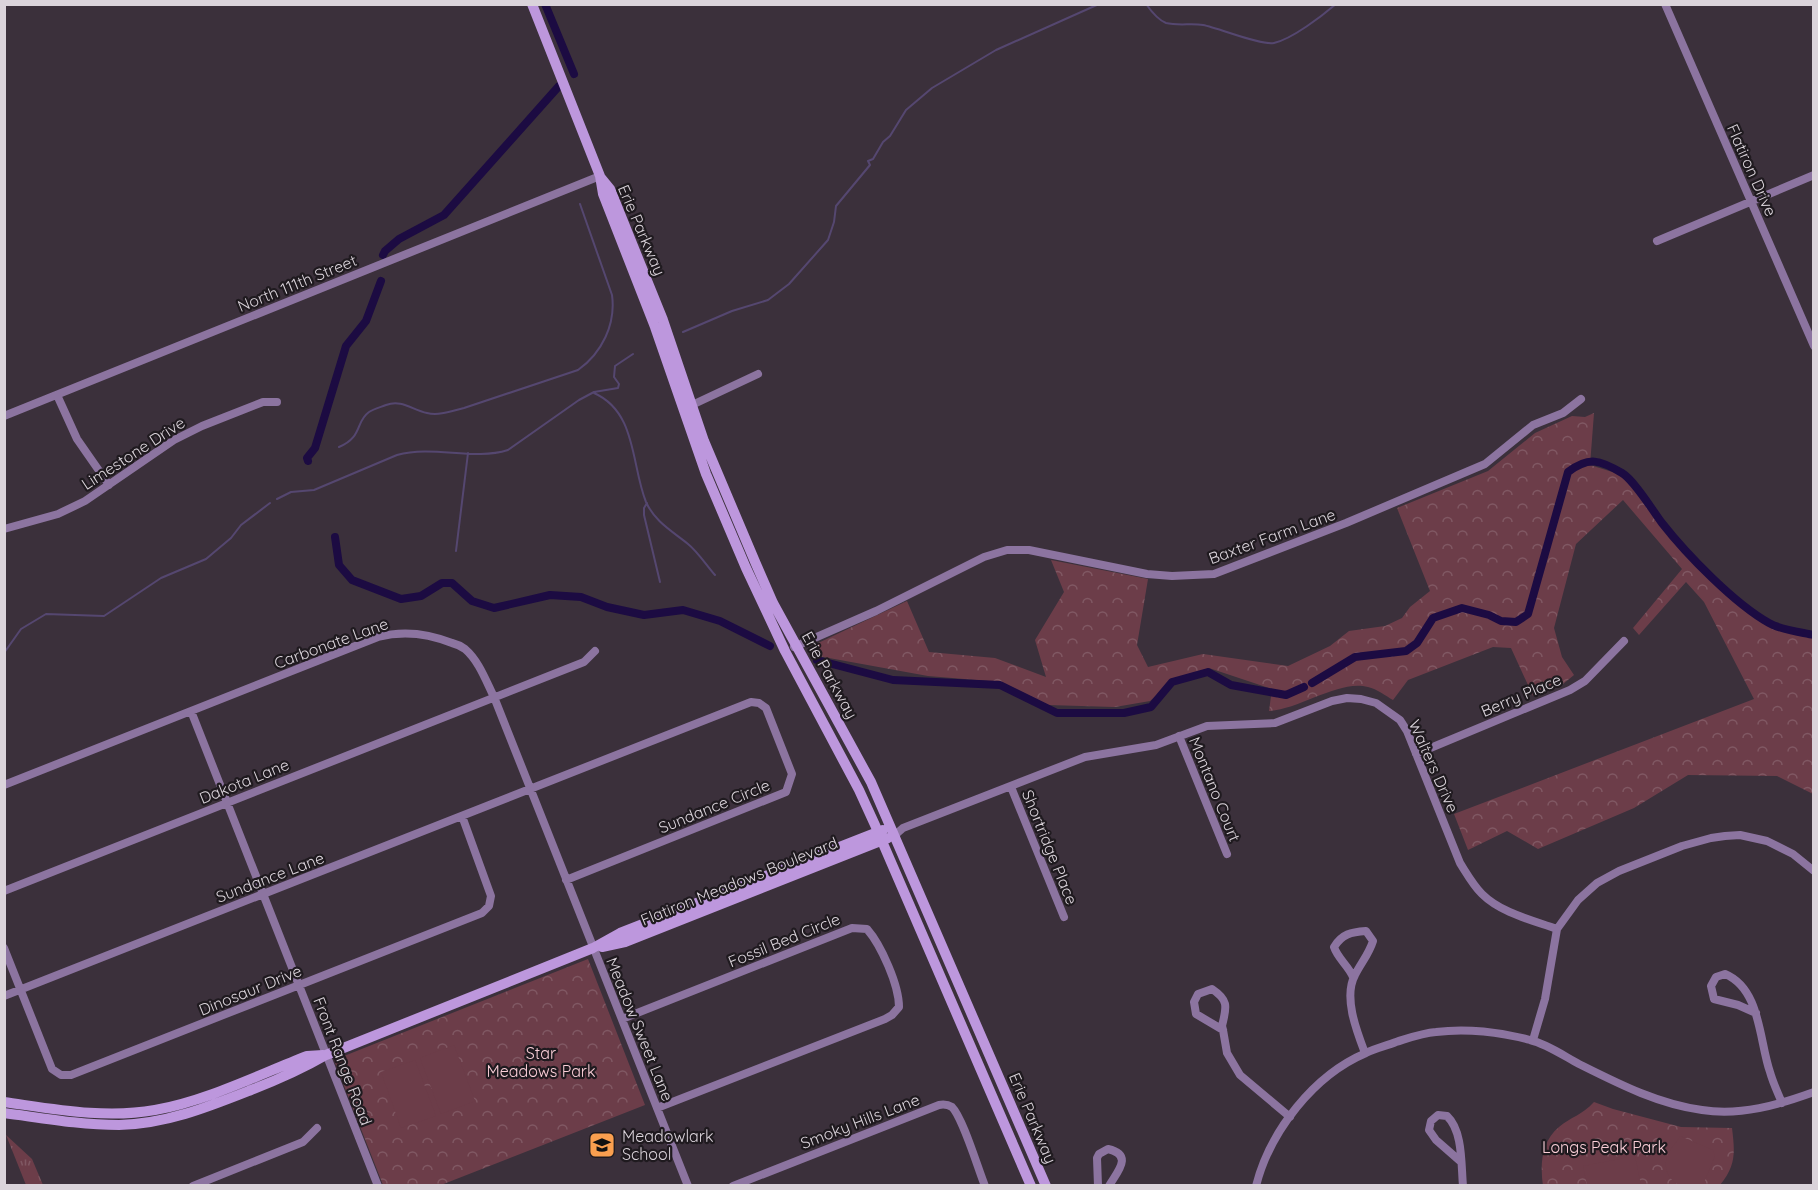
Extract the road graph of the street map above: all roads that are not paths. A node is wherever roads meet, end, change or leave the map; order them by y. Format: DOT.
graph roads {
  1 [pos="532,4"];
  2 [pos="1665,4"];
  3 [pos="1814,175"];
  4 [pos="600,176"];
  5 [pos="1750,200"];
  6 [pos="1658,241"];
  7 [pos="1814,346"];
  8 [pos="758,374"];
  9 [pos="57,395"];
  10 [pos="1581,399"];
  11 [pos="277,402"];
  12 [pos="692,405"];
  13 [pos="4,416"];
  14 [pos="109,485"];
  15 [pos="4,529"];
  16 [pos="1624,641"];
  17 [pos="796,646"];
  18 [pos="595,651"];
  19 [pos="785,651"];
  20 [pos="494,697"];
  21 [pos="191,711"];
  22 [pos="1179,736"];
  23 [pos="1416,754"];
  24 [pos="4,785"];
  25 [pos="1011,787"];
  26 [pos="530,789"];
  27 [pos="227,803"];
  28 [pos="462,816"];
  29 [pos="896,830"];
  30 [pos="880,836"];
  31 [pos="1227,854"];
  32 [pos="1814,871"];
  33 [pos="566,880"];
  34 [pos="4,891"];
  35 [pos="263,894"];
  36 [pos="1064,917"];
  37 [pos="1557,929"];
  38 [pos="4,948"];
  39 [pos="593,948"];
  40 [pos="1353,977"];
  41 [pos="299,985"];
  42 [pos="21,990"];
  43 [pos="4,996"];
  44 [pos="1756,1013"];
  45 [pos="622,1019"];
  46 [pos="1223,1030"];
  47 [pos="1533,1040"];
  48 [pos="1365,1053"];
  49 [pos="326,1055"];
  50 [pos="1814,1092"];
  51 [pos="4,1102"];
  52 [pos="1782,1103"];
  53 [pos="657,1108"];
  54 [pos="4,1113"];
  55 [pos="1290,1116"];
  56 [pos="317,1128"];
  57 [pos="1460,1161"];
  58 [pos="193,1185"];
  59 [pos="378,1185"];
  60 [pos="688,1185"];
  61 [pos="733,1185"];
  62 [pos="985,1185"];
  63 [pos="1031,1185"];
  64 [pos="1046,1185"];
  65 [pos="1098,1185"];
  66 [pos="1109,1185"];
  67 [pos="1256,1185"];
  68 [pos="1463,1185"];
  1 -- 4 [label="main road, Erie Parkway"];
  2 -- 5 [label="street, Flatiron Drive"];
  3 -- 5 [label="street"];
  4 -- 9 [label="street, North 111th Street"];
  4 -- 12 [label="main road, Erie Parkway"];
  4 -- 19 [label="main road, Erie Parkway"];
  5 -- 6 [label="street"];
  5 -- 7 [label="street, Flatiron Drive"];
  8 -- 12 [label="street"];
  9 -- 13 [label="street, North 111th Street"];
  9 -- 14 [label="street"];
  10 -- 17 [label="street, Baxter Farm Lane"];
  11 -- 14 [label="street, Limestone Drive"];
  12 -- 17 [label="main road, Erie Parkway"];
  14 -- 15 [label="street, Limestone Drive"];
  16 -- 23 [label="street, Berry Place"];
  17 -- 19 [label="street, Baxter Farm Lane"];
  17 -- 29 [label="main road, Erie Parkway"];
  18 -- 20 [label="street, Dakota Lane"];
  19 -- 30 [label="main road, Erie Parkway"];
  20 -- 21 [label="street, Carbonate Lane"];
  20 -- 26 [label="street, Carbonate Lane"];
  20 -- 27 [label="street, Dakota Lane"];
  21 -- 24 [label="street, Carbonate Lane"];
  21 -- 27 [label="street, Front Range Road"];
  22 -- 23 [label="street, Walters Drive"];
  22 -- 25 [label="street, Walters Drive"];
  22 -- 31 [label="street, Montano Court"];
  23 -- 37 [label="street, Walters Drive"];
  25 -- 29 [label="street, Walters Drive"];
  25 -- 36 [label="street, Shortridge Place"];
  26 -- 28 [label="street, Sundance Lane"];
  26 -- 33 [label="street, Carbonate Lane"];
  26 -- 33 [label="street, Sundance Circle"];
  27 -- 34 [label="street, Dakota Lane"];
  27 -- 35 [label="street, Front Range Road"];
  28 -- 35 [label="street, Sundance Lane"];
  28 -- 41 [label="street, Dinosaur Drive"];
  29 -- 30 [label="main road, Flatiron Meadows Boulevard"];
  29 -- 64 [label="main road, Erie Parkway"];
  30 -- 39 [label="main road, Flatiron Meadows Boulevard"];
  30 -- 63 [label="main road, Erie Parkway"];
  32 -- 37 [label="street"];
  33 -- 39 [label="street, Carbonate Lane"];
  35 -- 41 [label="street, Front Range Road"];
  35 -- 42 [label="street, Sundance Lane"];
  37 -- 47 [label="street"];
  38 -- 42 [label="street, Dinosaur Drive"];
  39 -- 45 [label="street, Meadow Sweet Lane"];
  39 -- 49 [label="main road, Flatiron Meadows Boulevard"];
  40 -- 40 [label="street"];
  40 -- 48 [label="street"];
  41 -- 42 [label="street, Dinosaur Drive"];
  41 -- 49 [label="street, Front Range Road"];
  42 -- 43 [label="street, Sundance Lane"];
  44 -- 44 [label="street"];
  44 -- 52 [label="street"];
  45 -- 53 [label="street, Meadow Sweet Lane"];
  45 -- 53 [label="street, Fossil Bed Circle"];
  46 -- 46 [label="street"];
  46 -- 55 [label="street"];
  47 -- 48 [label="street"];
  47 -- 52 [label="street"];
  48 -- 55 [label="street"];
  49 -- 51 [label="main road, Flatiron Meadows Boulevard"];
  49 -- 54 [label="main road, Flatiron Meadows Boulevard"];
  49 -- 59 [label="street, Front Range Road"];
  50 -- 52 [label="street"];
  53 -- 60 [label="street, Meadow Sweet Lane"];
  55 -- 67 [label="street"];
  56 -- 58 [label="street"];
  57 -- 57 [label="street"];
  57 -- 68 [label="street"];
  61 -- 62 [label="street, Smoky Hills Lane"];
  65 -- 66 [label="street"];
}
